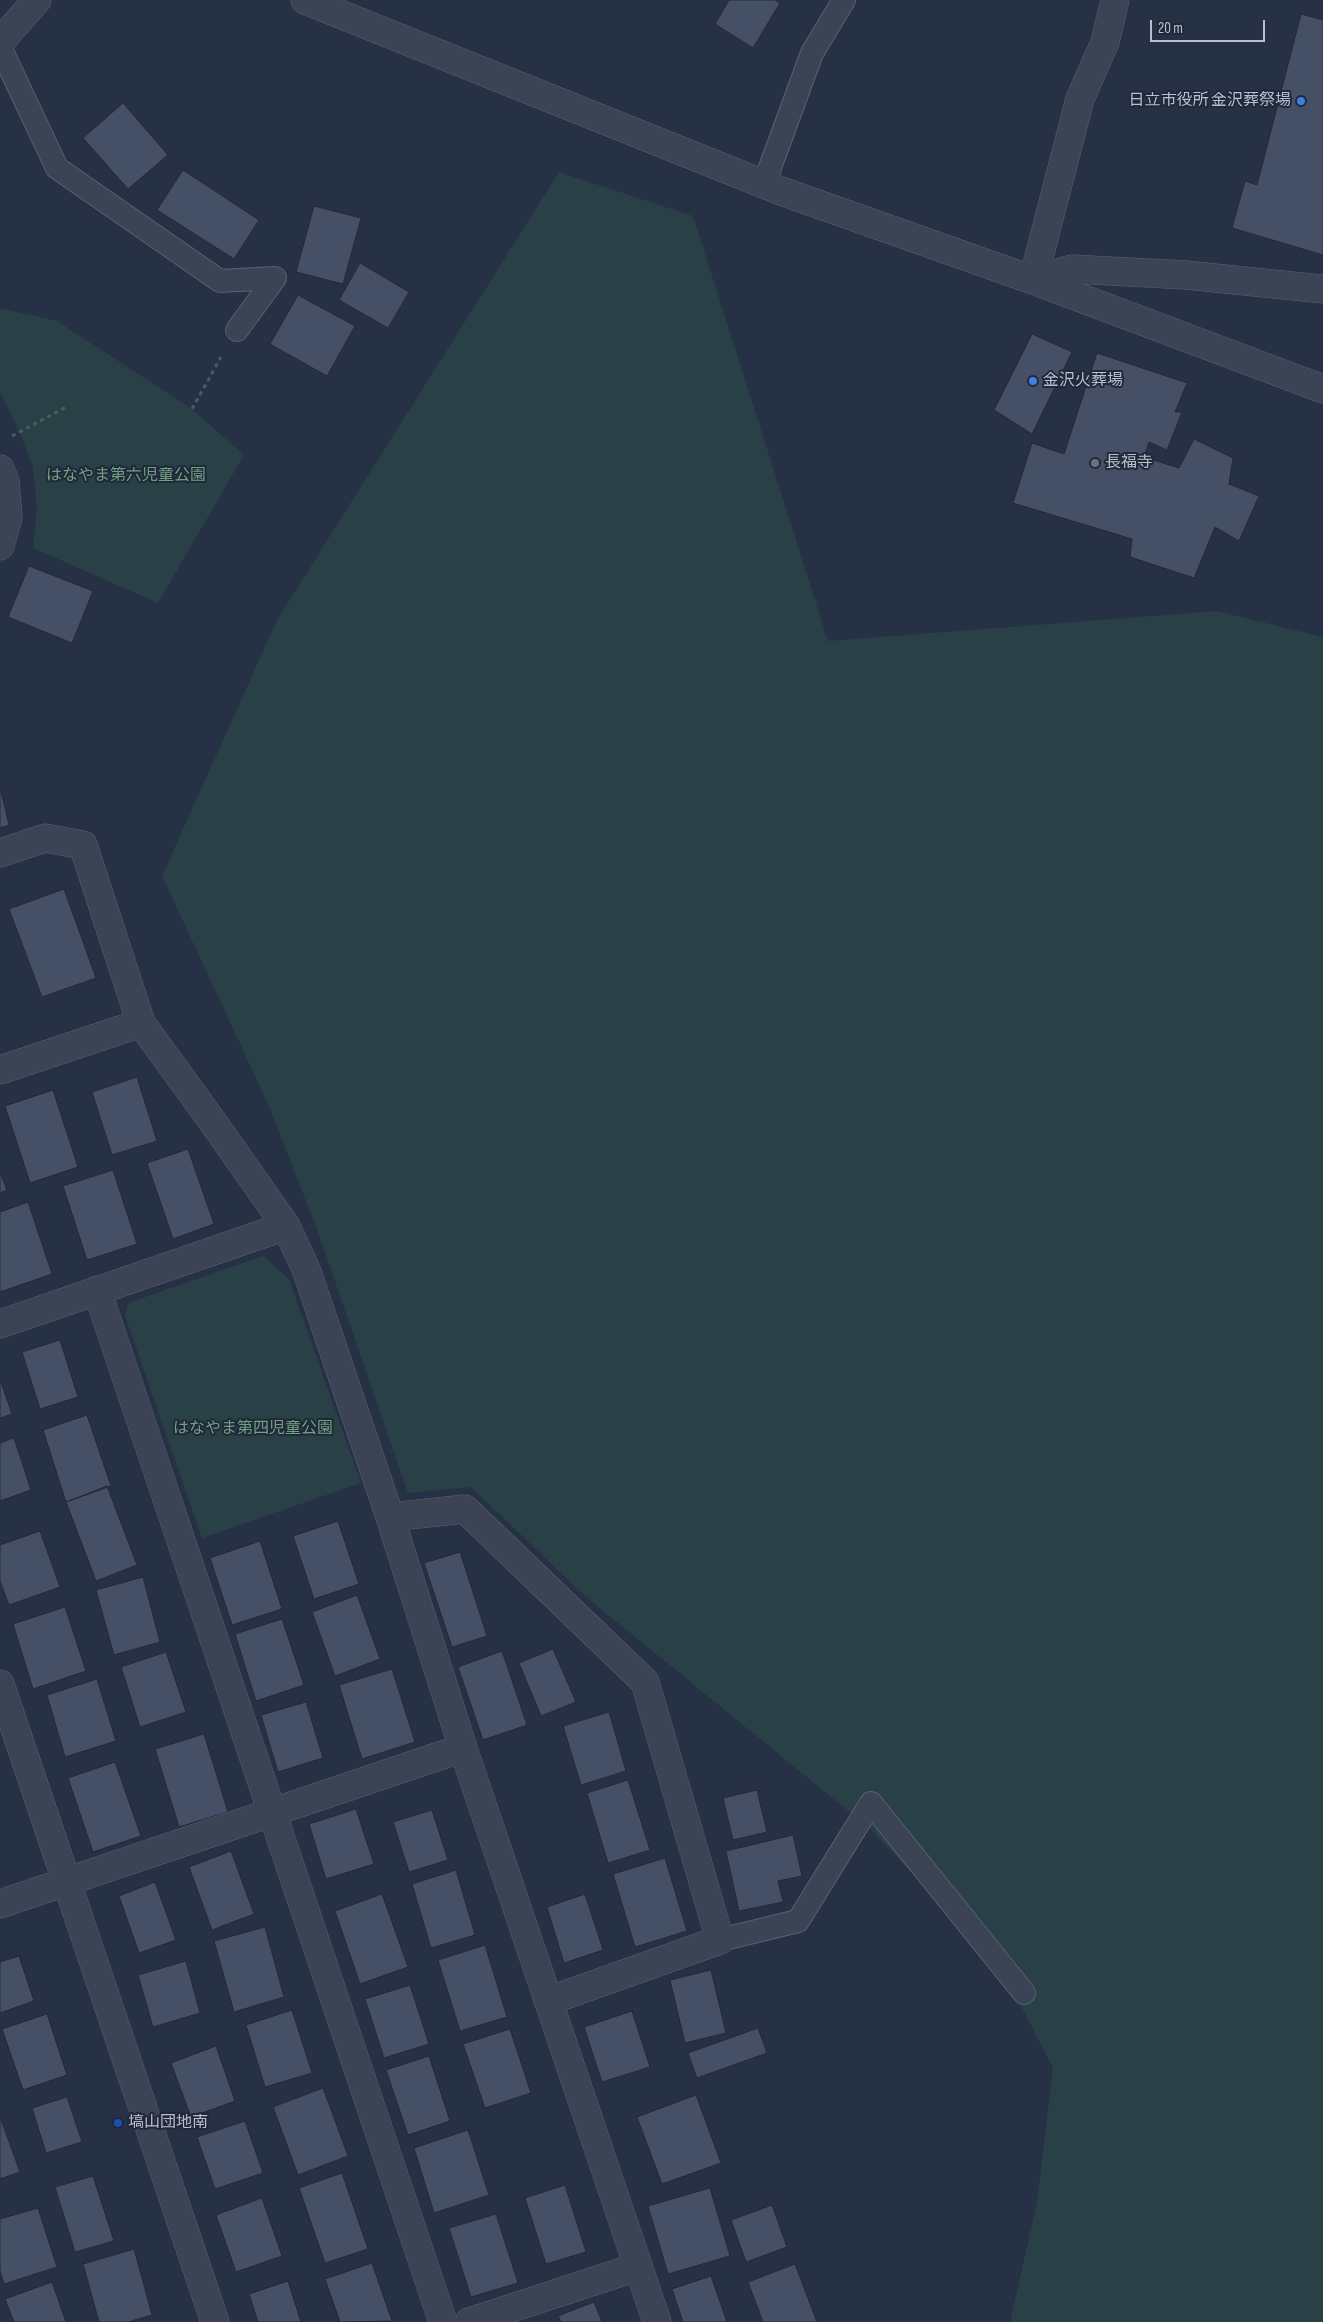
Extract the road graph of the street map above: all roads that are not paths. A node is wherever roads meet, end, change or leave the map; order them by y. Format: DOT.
graph roads {
  1 [pos="38,0"];
  2 [pos="305,0"];
  3 [pos="844,0"];
  4 [pos="1115,0"];
  5 [pos="0,42"];
  6 [pos="0,47"];
  7 [pos="764,184"];
  8 [pos="1032,280"];
  9 [pos="1323,290"];
  10 [pos="237,330"];
  11 [pos="1323,389"];
  12 [pos="0,469"];
  13 [pos="0,546"];
  14 [pos="0,853"];
  15 [pos="141,1024"];
  16 [pos="0,1070"];
  17 [pos="286,1226"];
  18 [pos="96,1290"];
  19 [pos="0,1324"];
  20 [pos="390,1517"];
  21 [pos="0,1684"];
  22 [pos="463,1748"];
  23 [pos="271,1812"];
  24 [pos="65,1882"];
  25 [pos="0,1904"];
  26 [pos="720,1940"];
  27 [pos="1024,1993"];
  28 [pos="548,2000"];
  29 [pos="638,2267"];
  30 [pos="215,2322"];
  31 [pos="444,2322"];
  32 [pos="469,2322"];
  33 [pos="657,2322"];
  1 -- 5 [label="street"];
  2 -- 7 [label="street"];
  3 -- 7 [label="lane"];
  4 -- 8 [label="street"];
  6 -- 10 [label="lane"];
  7 -- 8 [label="street"];
  8 -- 9 [label="street"];
  8 -- 11 [label="street"];
  12 -- 13 [label="street"];
  14 -- 15 [label="street"];
  15 -- 16 [label="street"];
  15 -- 17 [label="street"];
  17 -- 18 [label="street"];
  17 -- 20 [label="street"];
  18 -- 19 [label="street"];
  18 -- 23 [label="street"];
  20 -- 22 [label="street"];
  20 -- 26 [label="street"];
  21 -- 24 [label="street"];
  22 -- 23 [label="street"];
  22 -- 28 [label="street"];
  23 -- 24 [label="street"];
  23 -- 31 [label="street"];
  24 -- 25 [label="street"];
  24 -- 30 [label="street"];
  26 -- 27 [label="lane"];
  26 -- 28 [label="street"];
  28 -- 29 [label="street"];
  29 -- 32 [label="street"];
  29 -- 33 [label="street"];
}
